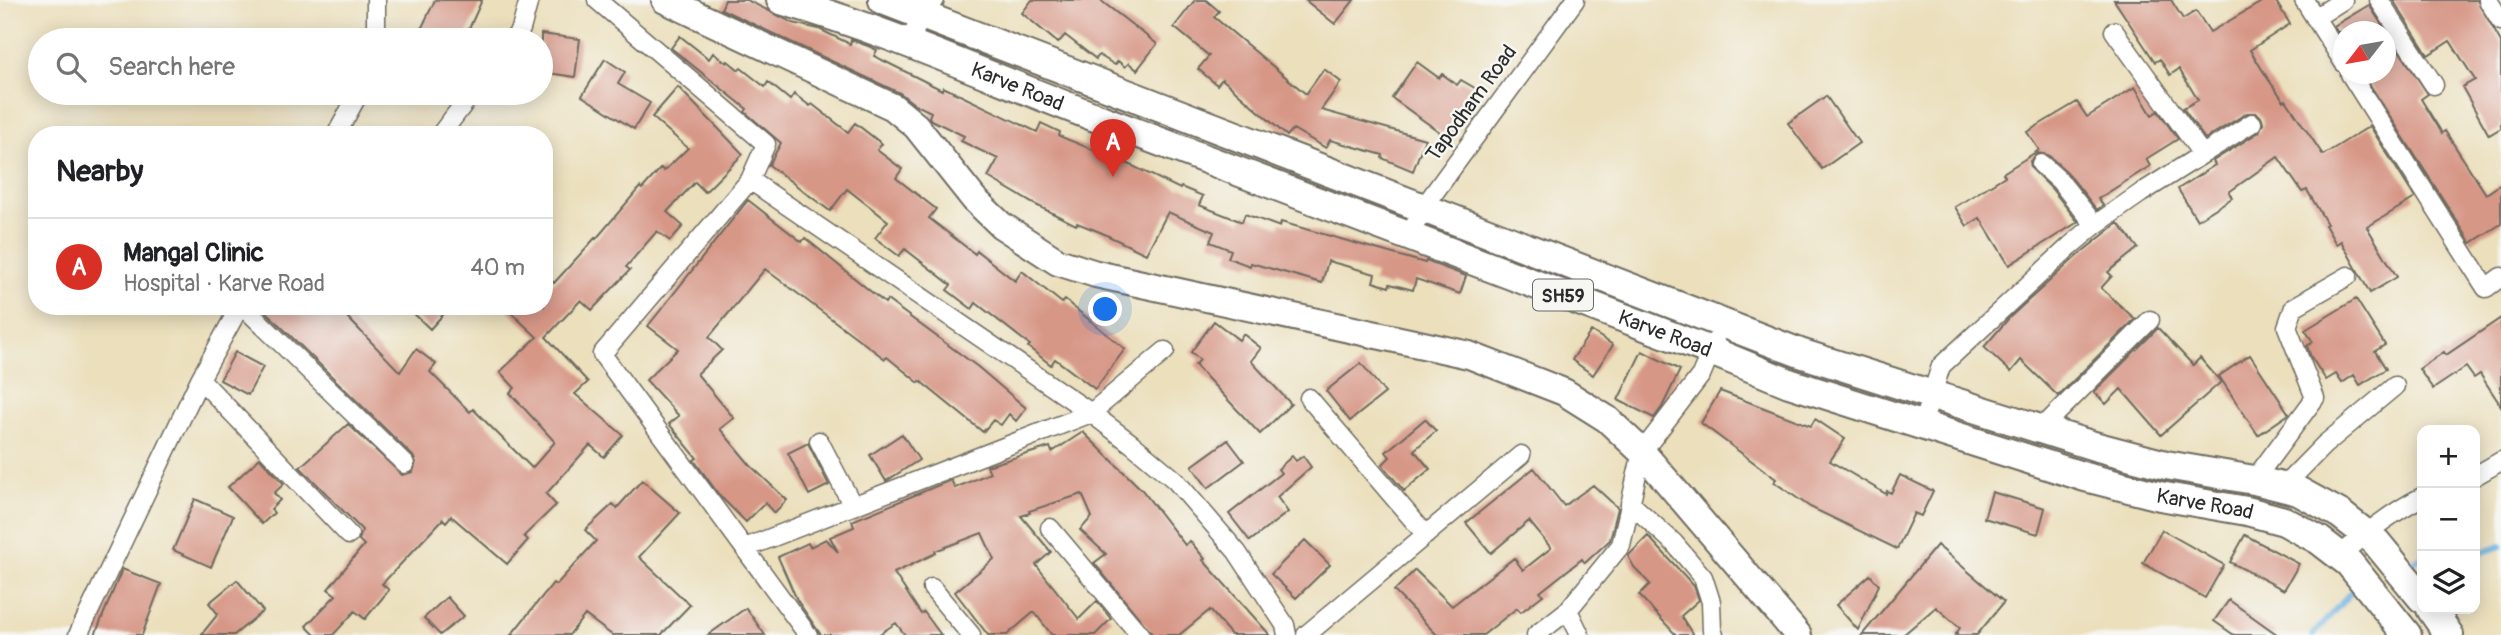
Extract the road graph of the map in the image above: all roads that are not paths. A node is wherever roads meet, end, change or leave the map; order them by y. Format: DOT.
graph roads {
  1 [pos="376,0"];
  2 [pos="529,0"];
  3 [pos="597,0"];
  4 [pos="665,0"];
  5 [pos="781,0"];
  6 [pos="883,0"];
  7 [pos="1575,0"];
  8 [pos="2304,0"];
  9 [pos="2343,0"];
  10 [pos="2379,0"];
  11 [pos="2488,0"];
  12 [pos="929,7"];
  13 [pos="2315,18"];
  14 [pos="2501,21"];
  15 [pos="376,28"];
  16 [pos="521,28"];
  17 [pos="2114,31"];
  18 [pos="909,44"];
  19 [pos="2333,47"];
  20 [pos="2356,84"];
  21 [pos="2434,85"];
  22 [pos="352,105"];
  23 [pos="463,105"];
  24 [pos="2252,123"];
  25 [pos="341,126"];
  26 [pos="447,126"];
  27 [pos="2202,154"];
  28 [pos="2040,164"];
  29 [pos="750,180"];
  30 [pos="1423,208"];
  31 [pos="2095,225"];
  32 [pos="1409,237"];
  33 [pos="2348,275"];
  34 [pos="2501,277"];
  35 [pos="236,315"];
  36 [pos="250,315"];
  37 [pos="2150,320"];
  38 [pos="1722,323"];
  39 [pos="1165,351"];
  40 [pos="1711,351"];
  41 [pos="200,379"];
  42 [pos="2395,386"];
  43 [pos="1932,394"];
  44 [pos="1309,398"];
  45 [pos="1091,414"];
  46 [pos="1922,425"];
  47 [pos="2041,429"];
  48 [pos="819,441"];
  49 [pos="1642,452"];
  50 [pos="1521,455"];
  51 [pos="2501,460"];
  52 [pos="405,464"];
  53 [pos="2480,473"];
  54 [pos="2254,480"];
  55 [pos="2283,487"];
  56 [pos="2417,500"];
  57 [pos="1630,503"];
  58 [pos="853,506"];
  59 [pos="1050,528"];
  60 [pos="349,535"];
  61 [pos="1426,536"];
  62 [pos="2371,538"];
  63 [pos="745,548"];
  64 [pos="2344,559"];
  65 [pos="2414,587"];
  66 [pos="932,588"];
  67 [pos="1568,610"];
  68 [pos="2434,614"];
  69 [pos="78,635"];
  70 [pos="808,635"];
  71 [pos="971,635"];
  72 [pos="1140,635"];
  73 [pos="1287,635"];
  74 [pos="1306,635"];
  75 [pos="1536,635"];
  76 [pos="1580,635"];
  77 [pos="1714,635"];
  78 [pos="1798,635"];
  79 [pos="2407,635"];
  80 [pos="2449,635"];
  1 -- 15 [label="street"];
  2 -- 16 [label="street"];
  3 -- 29 [label="street"];
  4 -- 49 [label="street"];
  5 -- 18 [label="main road, Karve Road / SH59"];
  6 -- 12 [label="main road, Karve Road / SH59"];
  7 -- 30 [label="street, Tapodham Road"];
  8 -- 13 [label="street"];
  9 -- 13 [label="street"];
  10 -- 21 [label="street"];
  11 -- 14 [label="street"];
  12 -- 18 [label="street"];
  12 -- 30 [label="main road, Karve Road / SH59"];
  13 -- 19 [label="street"];
  17 -- 27 [label="street"];
  18 -- 32 [label="main road, Karve Road / SH59"];
  20 -- 34 [label="street"];
  22 -- 25 [label="street"];
  23 -- 26 [label="street"];
  24 -- 27 [label="street"];
  27 -- 31 [label="street"];
  28 -- 31 [label="street"];
  29 -- 45 [label="street"];
  29 -- 63 [label="street"];
  30 -- 32 [label="street, Tapodham Road"];
  30 -- 38 [label="main road, Karve Road / SH59"];
  31 -- 43 [label="street"];
  32 -- 40 [label="main road, Karve Road / SH59"];
  33 -- 54 [label="street"];
  35 -- 41 [label="street"];
  36 -- 52 [label="street"];
  37 -- 47 [label="street"];
  38 -- 40 [label="street"];
  38 -- 43 [label="main road, Karve Road / SH59"];
  39 -- 45 [label="street"];
  40 -- 46 [label="main road, Karve Road / SH59"];
  40 -- 49 [label="street"];
  41 -- 60 [label="street"];
  41 -- 69 [label="street"];
  42 -- 55 [label="street"];
  43 -- 46 [label="street"];
  43 -- 47 [label="main road, Karve Road / SH59"];
  44 -- 61 [label="street"];
  45 -- 58 [label="street"];
  45 -- 73 [label="street"];
  46 -- 64 [label="main road, Karve Road / SH59"];
  47 -- 54 [label="main road, Karve Road / SH59"];
  48 -- 58 [label="street"];
  49 -- 57 [label="street"];
  49 -- 78 [label="street"];
  50 -- 61 [label="street"];
  51 -- 53 [label="street"];
  54 -- 55 [label="main road, Karve Road / SH59"];
  55 -- 62 [label="main road, Karve Road / SH59"];
  56 -- 62 [label="street"];
  57 -- 67 [label="street"];
  57 -- 77 [label="street"];
  58 -- 63 [label="street"];
  59 -- 72 [label="street"];
  61 -- 74 [label="street"];
  62 -- 64 [label="street"];
  62 -- 65 [label="main road, Karve Road / SH59"];
  63 -- 70 [label="street"];
  64 -- 79 [label="main road, Karve Road / SH59"];
  66 -- 71 [label="street"];
  67 -- 75 [label="street"];
  67 -- 76 [label="street"];
  68 -- 80 [label="main road"];
}
